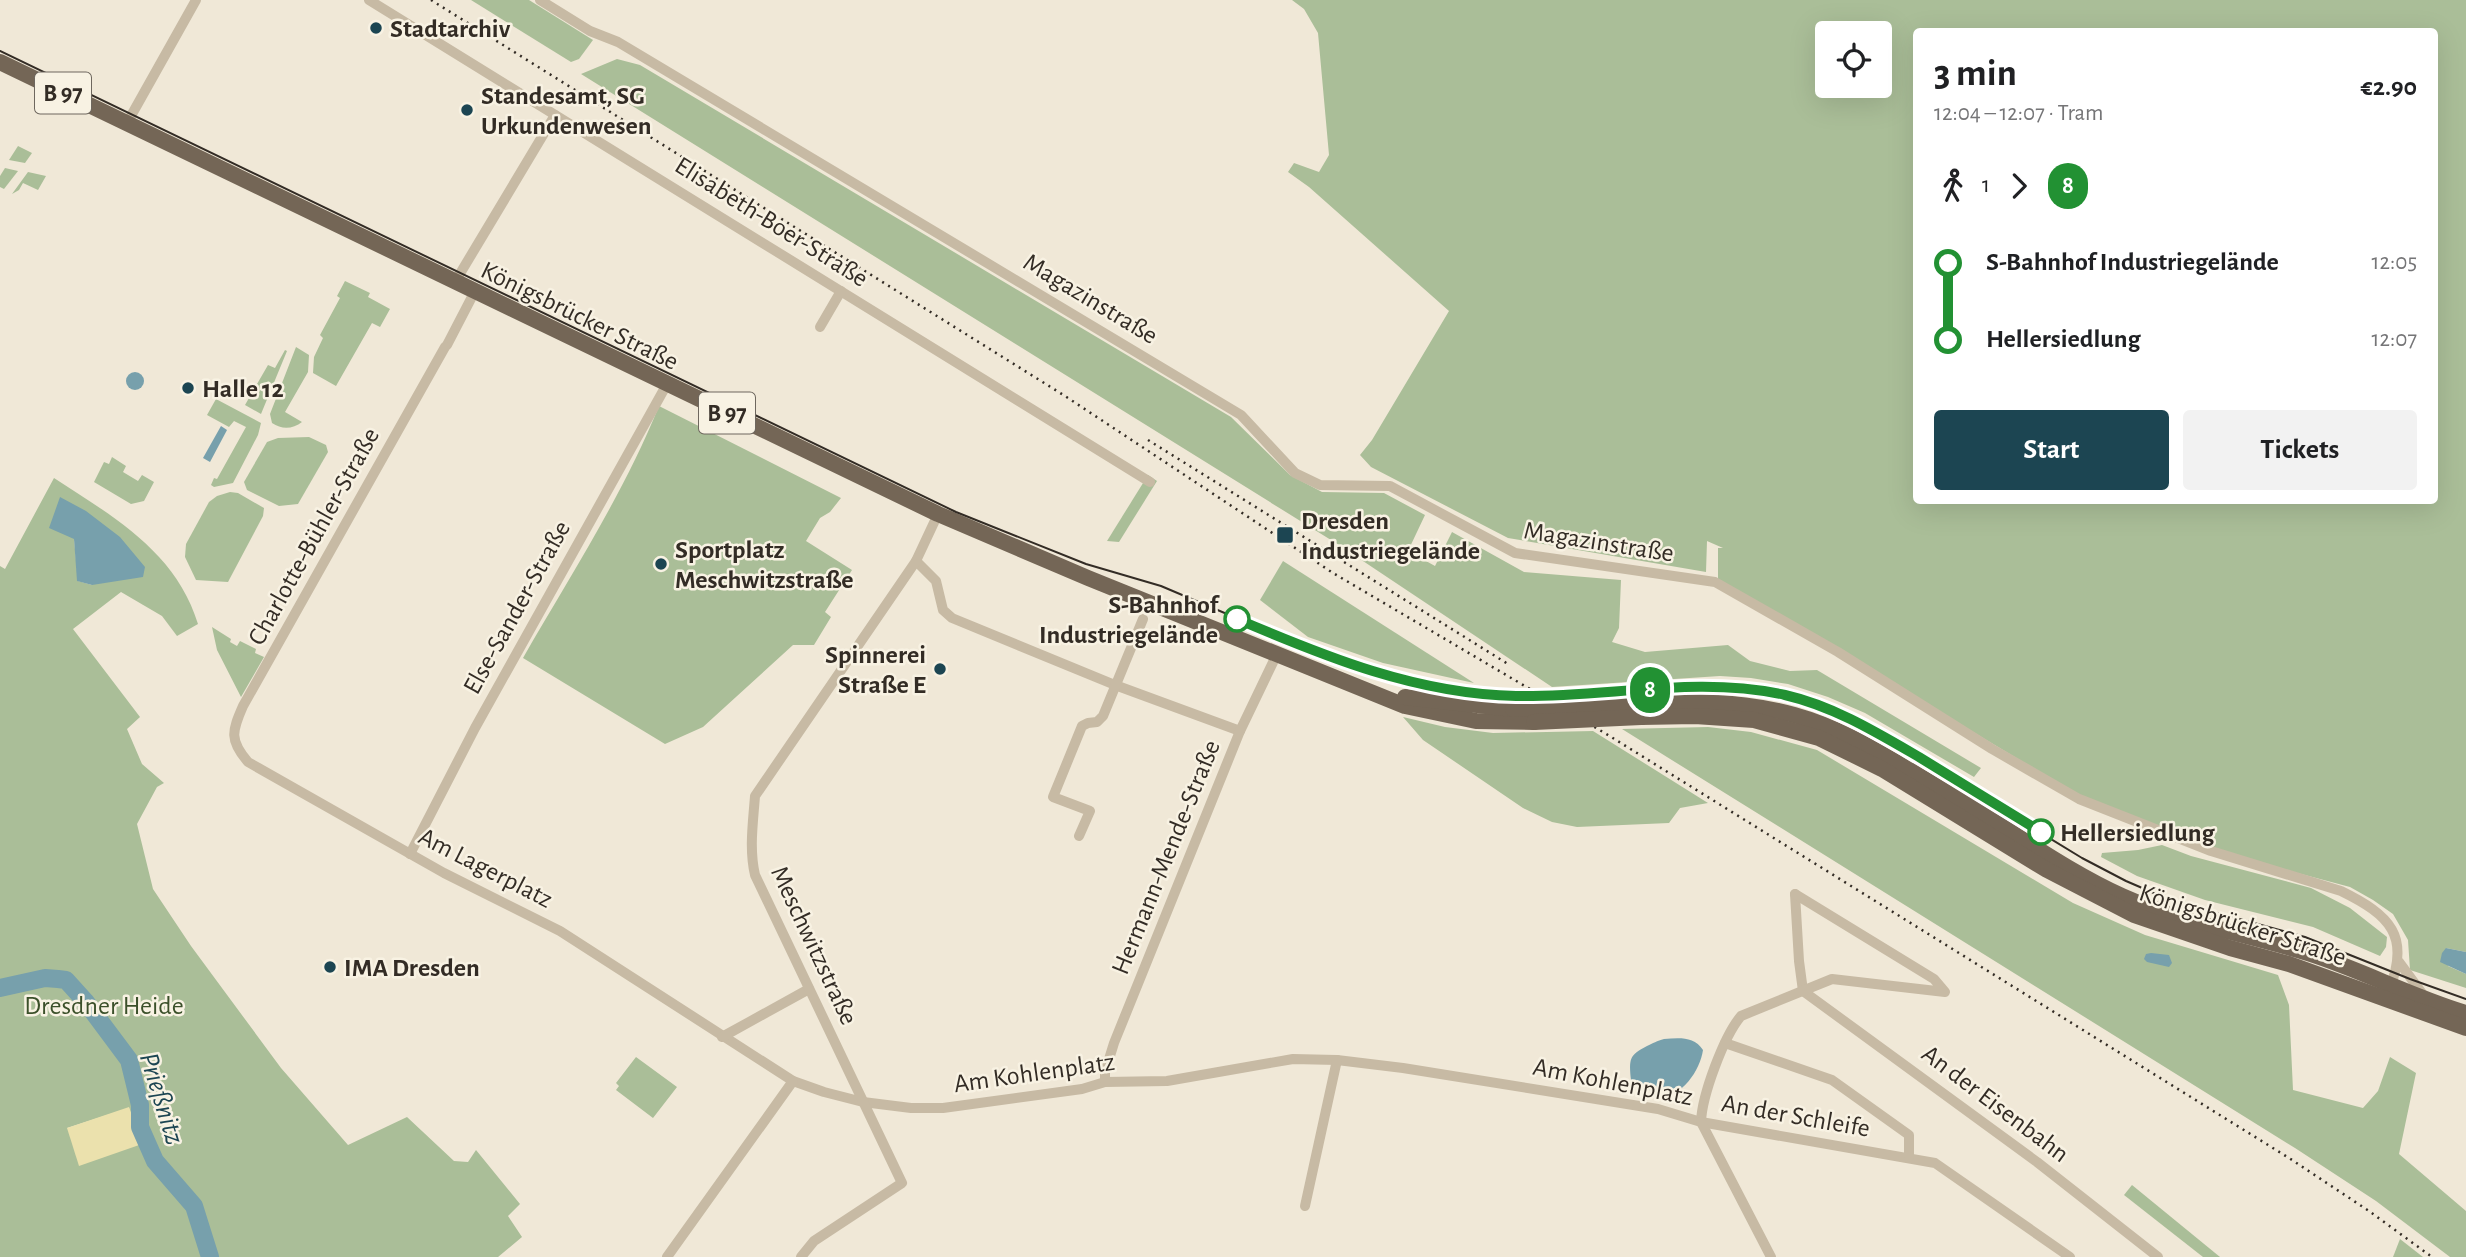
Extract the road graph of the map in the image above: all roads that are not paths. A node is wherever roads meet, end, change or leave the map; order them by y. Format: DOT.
graph roads {
  1 [pos="196,0"];
  2 [pos="369,0"];
  3 [pos="540,0"];
  4 [pos="0,62"];
  5 [pos="555,115"];
  6 [pos="127,123"];
  7 [pos="455,282"];
  8 [pos="841,290"];
  9 [pos="475,291"];
  10 [pos="820,327"];
  11 [pos="667,384"];
  12 [pos="1150,482"];
  13 [pos="938,514"];
  14 [pos="916,561"];
  15 [pos="1143,619"];
  16 [pos="1277,654"];
  17 [pos="1115,685"];
  18 [pos="1377,694"];
  19 [pos="1240,731"];
  20 [pos="233,738"];
  21 [pos="1079,836"];
  22 [pos="410,854"];
  23 [pos="2399,962"];
  24 [pos="809,989"];
  25 [pos="1803,991"];
  26 [pos="2388,993"];
  27 [pos="2429,1002"];
  28 [pos="2466,1013"];
  29 [pos="2466,1028"];
  30 [pos="722,1037"];
  31 [pos="1725,1043"];
  32 [pos="1337,1060"];
  33 [pos="793,1082"];
  34 [pos="1105,1082"];
  35 [pos="863,1102"];
  36 [pos="1701,1122"];
  37 [pos="1909,1157"];
  38 [pos="1305,1206"];
  39 [pos="667,1257"];
  40 [pos="800,1257"];
  41 [pos="1770,1257"];
  42 [pos="2070,1257"];
  43 [pos="2158,1257"];
  1 -- 6 [label="street"];
  2 -- 5 [label="street, Elisabeth-Boer-Straße"];
  3 -- 23 [label="street, Magazinstraße"];
  4 -- 6 [label="main road, Königsbrücker Straße / B 97"];
  5 -- 7 [label="street"];
  5 -- 8 [label="street, Elisabeth-Boer-Straße"];
  6 -- 7 [label="main road, Königsbrücker Straße / B 97"];
  7 -- 9 [label="main road, Königsbrücker Straße / B 97"];
  8 -- 10 [label="street"];
  8 -- 12 [label="street, Elisabeth-Boer-Straße"];
  9 -- 11 [label="main road, Königsbrücker Straße / B 97"];
  9 -- 20 [label="street, Charlotte-Bühler-Straße"];
  11 -- 13 [label="main road, Königsbrücker Straße / B 97"];
  11 -- 22 [label="street, Else-Sander-Straße"];
  13 -- 14 [label="street, Meschwitzstraße"];
  13 -- 16 [label="main road, Königsbrücker Straße / B 97"];
  14 -- 17 [label="street"];
  14 -- 24 [label="street, Meschwitzstraße"];
  15 -- 17 [label="street"];
  16 -- 18 [label="main road, Königsbrücker Straße / B 97"];
  16 -- 19 [label="street, Hermann-Mende-Straße"];
  17 -- 19 [label="street"];
  17 -- 21 [label="street"];
  18 -- 26 [label="main road, Königsbrücker Straße, bridge"];
  18 -- 26 [label="main road, Königsbrücker Straße, bridge"];
  19 -- 34 [label="street, Hermann-Mende-Straße"];
  20 -- 22 [label="street, Am Lagerplatz"];
  22 -- 30 [label="street, Am Lagerplatz"];
  23 -- 26 [label="street"];
  23 -- 27 [label="street"];
  24 -- 30 [label="street"];
  24 -- 35 [label="street, Meschwitzstraße"];
  25 -- 25 [label="street"];
  25 -- 31 [label="street, Am Kohlenplatz"];
  25 -- 43 [label="street, An der Eisenbahn"];
  26 -- 27 [label="main road, Königsbrücker Straße"];
  26 -- 29 [label="main road, Königsbrücker Straße"];
  27 -- 28 [label="main road, Königsbrücker Straße"];
  30 -- 33 [label="street, Am Lagerplatz"];
  31 -- 36 [label="street, Am Kohlenplatz"];
  31 -- 37 [label="street, An der Schleife"];
  32 -- 34 [label="street, Am Kohlenplatz"];
  32 -- 36 [label="street, Am Kohlenplatz"];
  32 -- 38 [label="street"];
  33 -- 35 [label="street, Am Lagerplatz"];
  33 -- 39 [label="street"];
  34 -- 35 [label="street, Am Kohlenplatz"];
  35 -- 40 [label="street, Meschwitzstraße"];
  36 -- 37 [label="street, An der Schleife"];
  36 -- 41 [label="street, An der Schleife"];
  37 -- 42 [label="street, An der Schleife"];
}
